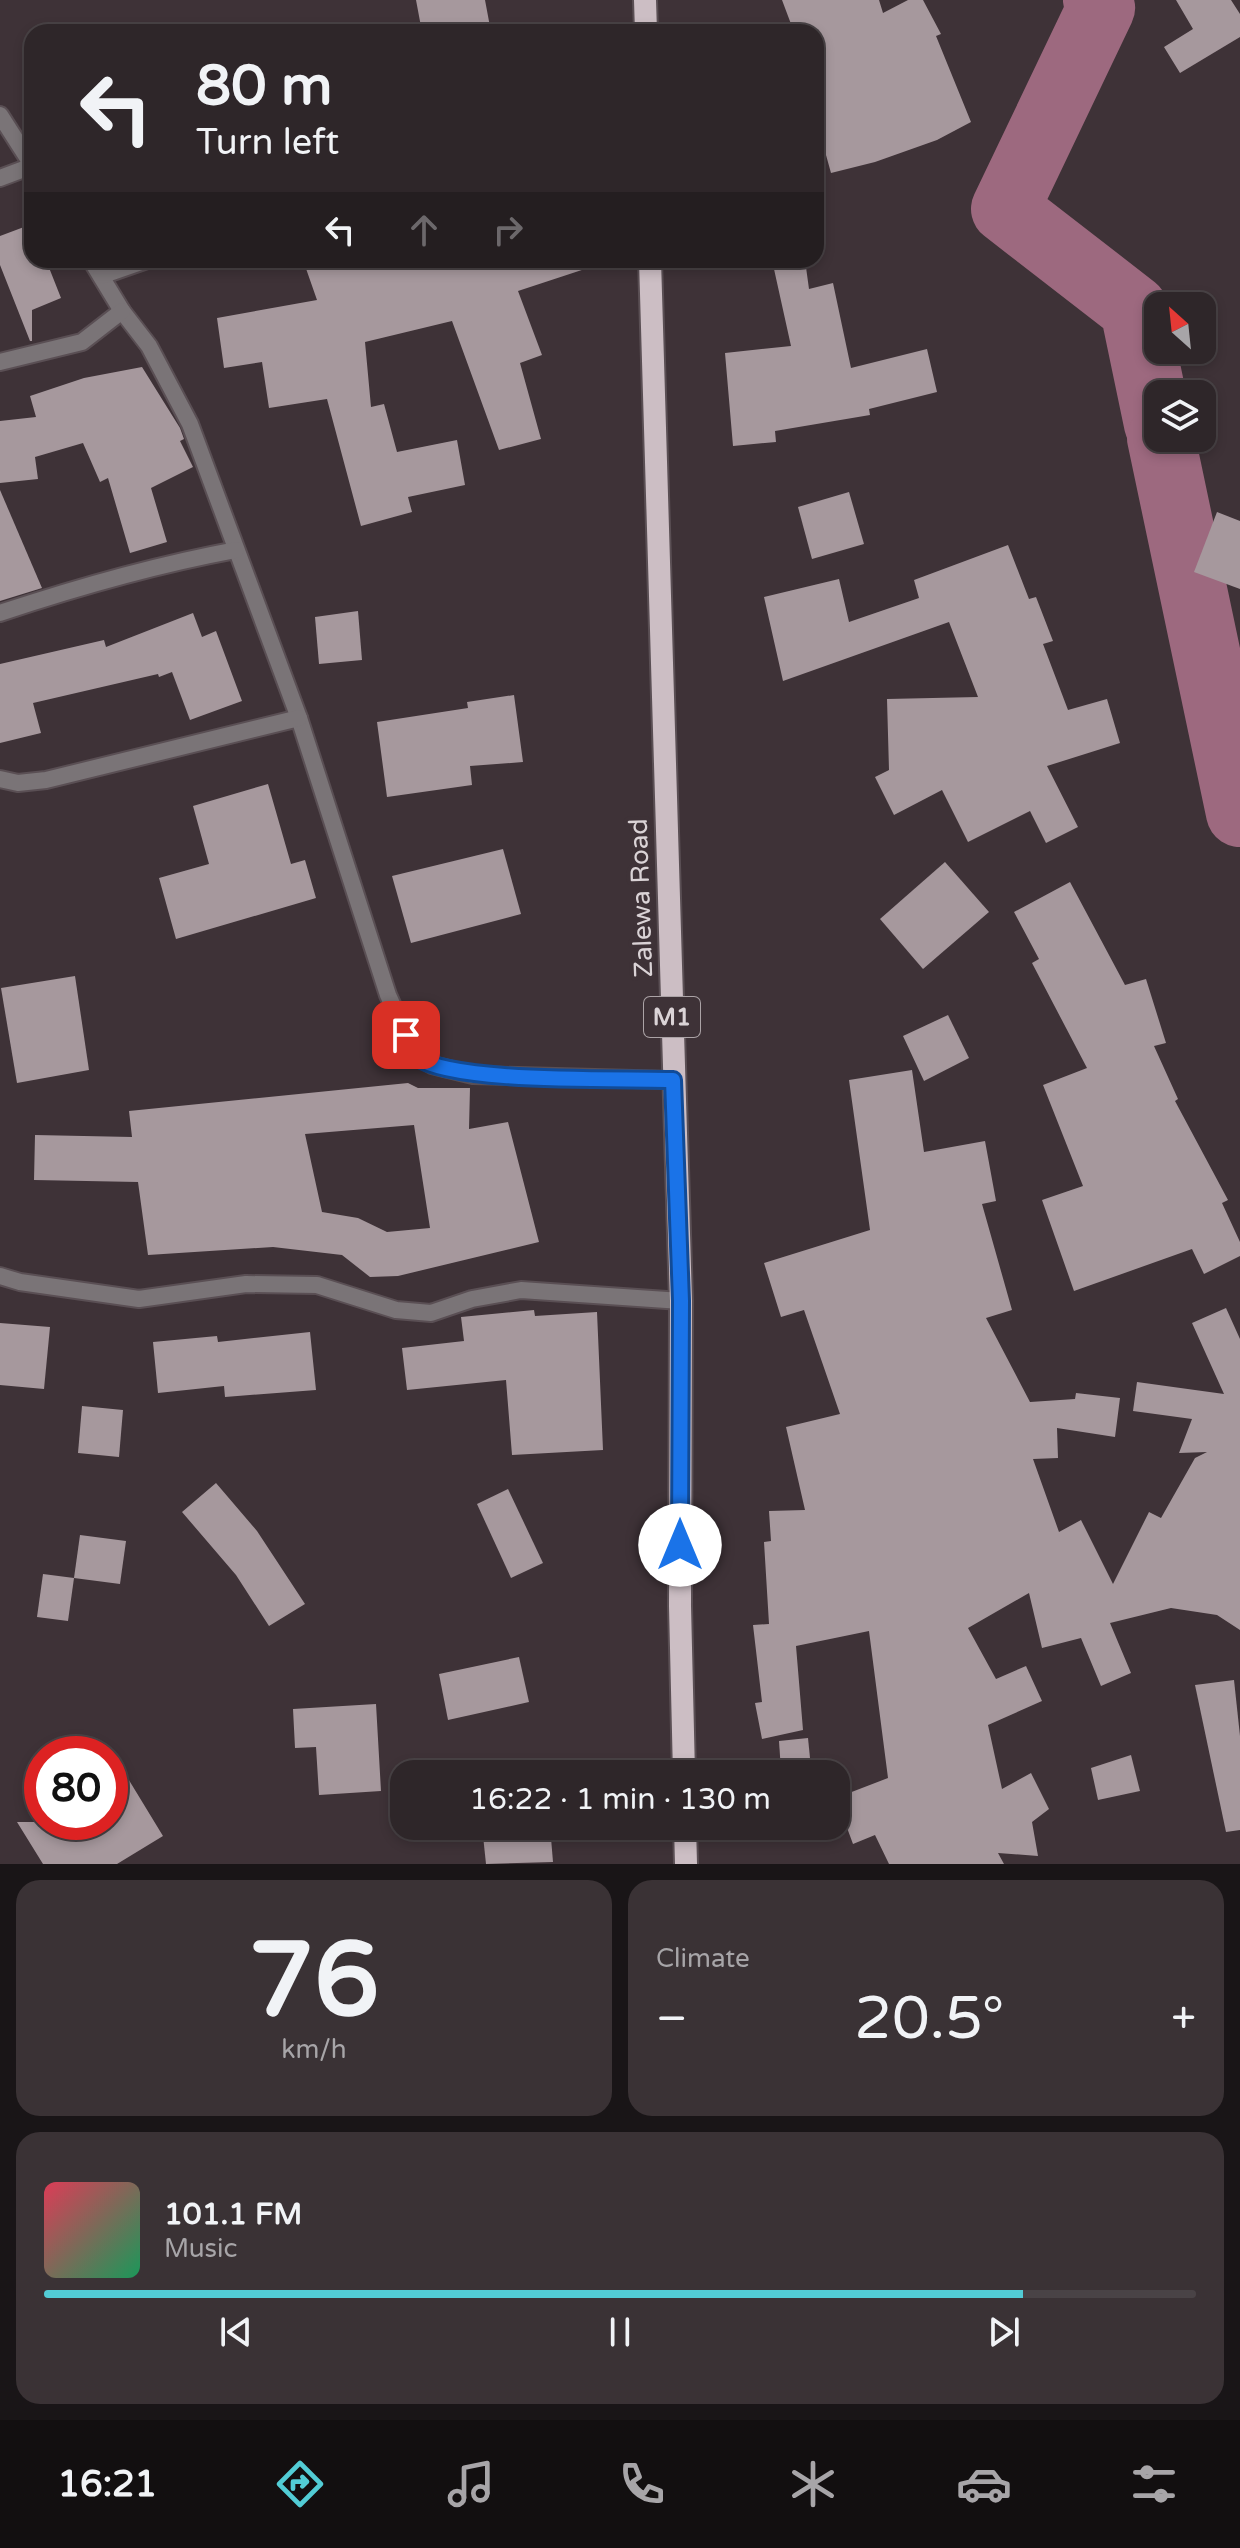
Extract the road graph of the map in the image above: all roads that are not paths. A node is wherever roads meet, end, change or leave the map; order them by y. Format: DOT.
graph roads {
  1 [pos="645,0"];
  2 [pos="646,24"];
  3 [pos="0,115"];
  4 [pos="24,153"];
  5 [pos="24,169"];
  6 [pos="0,178"];
  7 [pos="96,268"];
  8 [pos="124,268"];
  9 [pos="650,268"];
  10 [pos="101,276"];
  11 [pos="122,311"];
  12 [pos="0,362"];
  13 [pos="236,550"];
  14 [pos="0,613"];
  15 [pos="299,718"];
  16 [pos="0,779"];
  17 [pos="673,1080"];
  18 [pos="0,1276"];
  19 [pos="681,1301"];
  20 [pos="684,1760"];
  21 [pos="685,1840"];
  22 [pos="686,1864"];
  1 -- 2 [label="highway"];
  3 -- 4 [label="street"];
  5 -- 6 [label="street"];
  7 -- 10 [label="street"];
  8 -- 10 [label="street"];
  9 -- 17 [label="highway, Zalewa Road / M1"];
  10 -- 11 [label="street"];
  11 -- 12 [label="street"];
  11 -- 13 [label="street"];
  13 -- 14 [label="street"];
  13 -- 15 [label="street"];
  15 -- 16 [label="street"];
  15 -- 17 [label="street"];
  17 -- 19 [label="highway, Zalewa Road / M1"];
  18 -- 19 [label="street"];
  19 -- 20 [label="highway, Zalewa Road / M1"];
  21 -- 22 [label="highway"];
}
